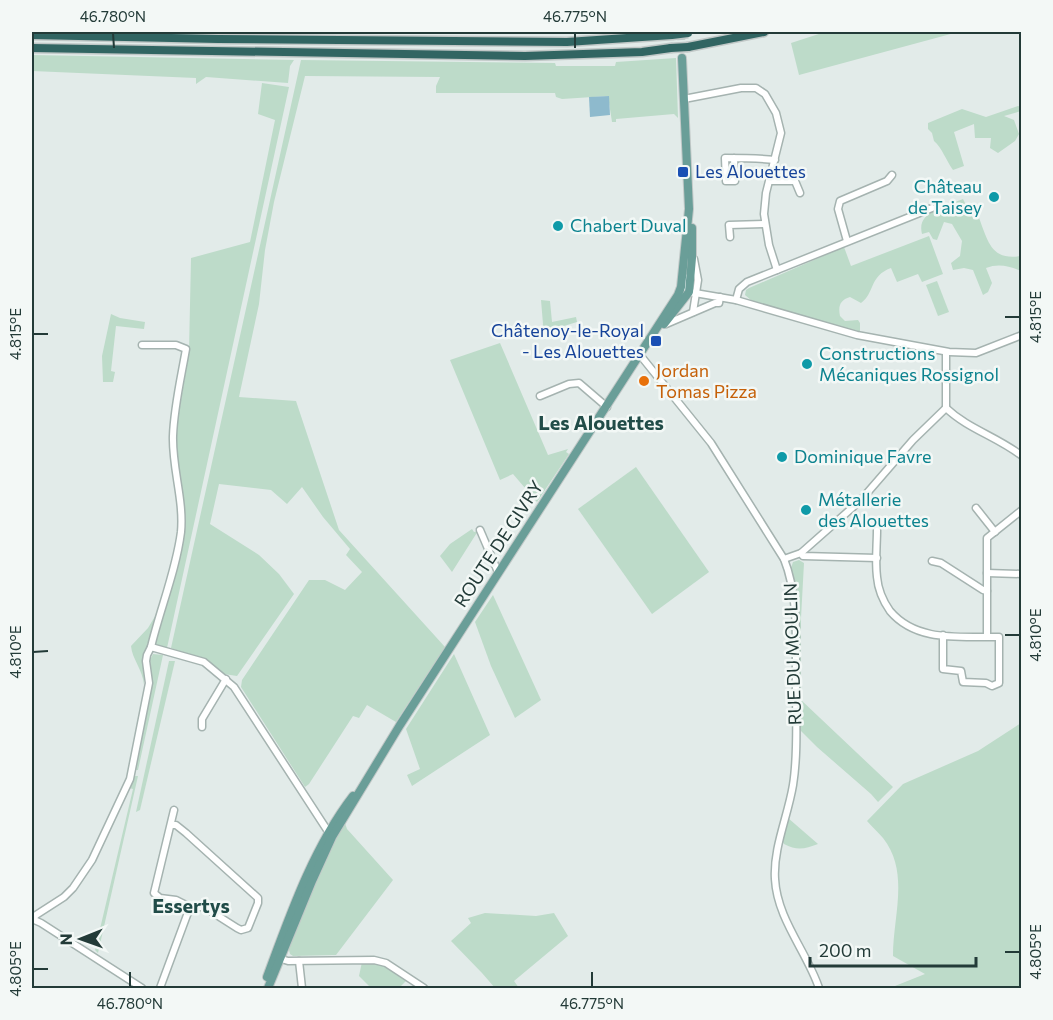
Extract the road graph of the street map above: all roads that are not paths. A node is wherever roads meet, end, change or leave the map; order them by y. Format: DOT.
graph roads {
  1 [pos="693,32"];
  2 [pos="764,32"];
  3 [pos="32,34"];
  4 [pos="32,48"];
  5 [pos="682,58"];
  6 [pos="684,99"];
  7 [pos="734,158"];
  8 [pos="775,160"];
  9 [pos="892,175"];
  10 [pos="770,181"];
  11 [pos="800,193"];
  12 [pos="932,208"];
  13 [pos="689,209"];
  14 [pos="765,224"];
  15 [pos="730,237"];
  16 [pos="847,241"];
  17 [pos="777,270"];
  18 [pos="690,288"];
  19 [pos="720,297"];
  20 [pos="736,300"];
  21 [pos="693,312"];
  22 [pos="663,325"];
  23 [pos="655,333"];
  24 [pos="1021,335"];
  25 [pos="142,345"];
  26 [pos="946,352"];
  27 [pos="640,355"];
  28 [pos="540,396"];
  29 [pos="607,407"];
  30 [pos="946,408"];
  31 [pos="1022,456"];
  32 [pos="976,508"];
  33 [pos="1022,510"];
  34 [pos="480,530"];
  35 [pos="877,530"];
  36 [pos="995,532"];
  37 [pos="801,553"];
  38 [pos="877,558"];
  39 [pos="784,559"];
  40 [pos="932,561"];
  41 [pos="498,572"];
  42 [pos="987,573"];
  43 [pos="1022,574"];
  44 [pos="987,591"];
  45 [pos="943,636"];
  46 [pos="987,636"];
  47 [pos="151,647"];
  48 [pos="226,679"];
  49 [pos="202,727"];
  50 [pos="174,810"];
  51 [pos="171,825"];
  52 [pos="331,835"];
  53 [pos="190,907"];
  54 [pos="32,919"];
  55 [pos="277,958"];
  56 [pos="299,961"];
  57 [pos="142,988"];
  58 [pos="160,988"];
  59 [pos="264,988"];
  60 [pos="268,988"];
  61 [pos="302,988"];
  62 [pos="424,988"];
  63 [pos="819,988"];
  1 -- 3 [label="highway, bridge"];
  2 -- 4 [label="highway, bridge"];
  5 -- 6 [label="main road, ROUTE DE GIVRY"];
  6 -- 8 [label="street"];
  6 -- 13 [label="main road, ROUTE DE GIVRY"];
  7 -- 8 [label="street"];
  8 -- 10 [label="street"];
  9 -- 16 [label="street"];
  10 -- 11 [label="street"];
  10 -- 14 [label="street"];
  12 -- 16 [label="street"];
  13 -- 18 [label="main road, ROUTE DE GIVRY"];
  13 -- 18 [label="main road, ROUTE DE GIVRY"];
  14 -- 15 [label="street"];
  14 -- 17 [label="street"];
  16 -- 17 [label="street"];
  17 -- 20 [label="street"];
  18 -- 19 [label="street"];
  18 -- 21 [label="street"];
  18 -- 22 [label="main road, ROUTE DE GIVRY"];
  18 -- 23 [label="main road, ROUTE DE GIVRY"];
  19 -- 20 [label="street"];
  19 -- 21 [label="street"];
  20 -- 26 [label="street"];
  21 -- 22 [label="street"];
  22 -- 23 [label="main road, ROUTE DE GIVRY"];
  23 -- 27 [label="main road, ROUTE DE GIVRY"];
  24 -- 26 [label="street"];
  25 -- 47 [label="street"];
  26 -- 30 [label="street"];
  27 -- 29 [label="main road, ROUTE DE GIVRY"];
  27 -- 39 [label="street, RUE DU MOULIN"];
  28 -- 29 [label="street"];
  29 -- 41 [label="main road, ROUTE DE GIVRY"];
  30 -- 31 [label="street"];
  30 -- 37 [label="street"];
  32 -- 36 [label="street"];
  33 -- 36 [label="street"];
  34 -- 41 [label="street"];
  35 -- 38 [label="street"];
  36 -- 42 [label="street"];
  37 -- 38 [label="street"];
  37 -- 39 [label="street"];
  38 -- 45 [label="street"];
  39 -- 63 [label="street, RUE DU MOULIN"];
  40 -- 44 [label="street"];
  41 -- 52 [label="main road, ROUTE DE GIVRY"];
  42 -- 43 [label="street"];
  42 -- 44 [label="street"];
  44 -- 46 [label="street"];
  45 -- 46 [label="street"];
  45 -- 46 [label="street"];
  47 -- 48 [label="street"];
  47 -- 54 [label="street"];
  48 -- 49 [label="street"];
  48 -- 52 [label="street"];
  50 -- 51 [label="street"];
  51 -- 53 [label="street"];
  51 -- 53 [label="street"];
  52 -- 55 [label="main road, ROUTE DE GIVRY"];
  53 -- 58 [label="street"];
  54 -- 57 [label="street"];
  55 -- 56 [label="street"];
  55 -- 59 [label="main road, ROUTE DE GIVRY"];
  55 -- 60 [label="main road, ROUTE DE GIVRY"];
  56 -- 61 [label="street"];
  56 -- 62 [label="street"];
}
